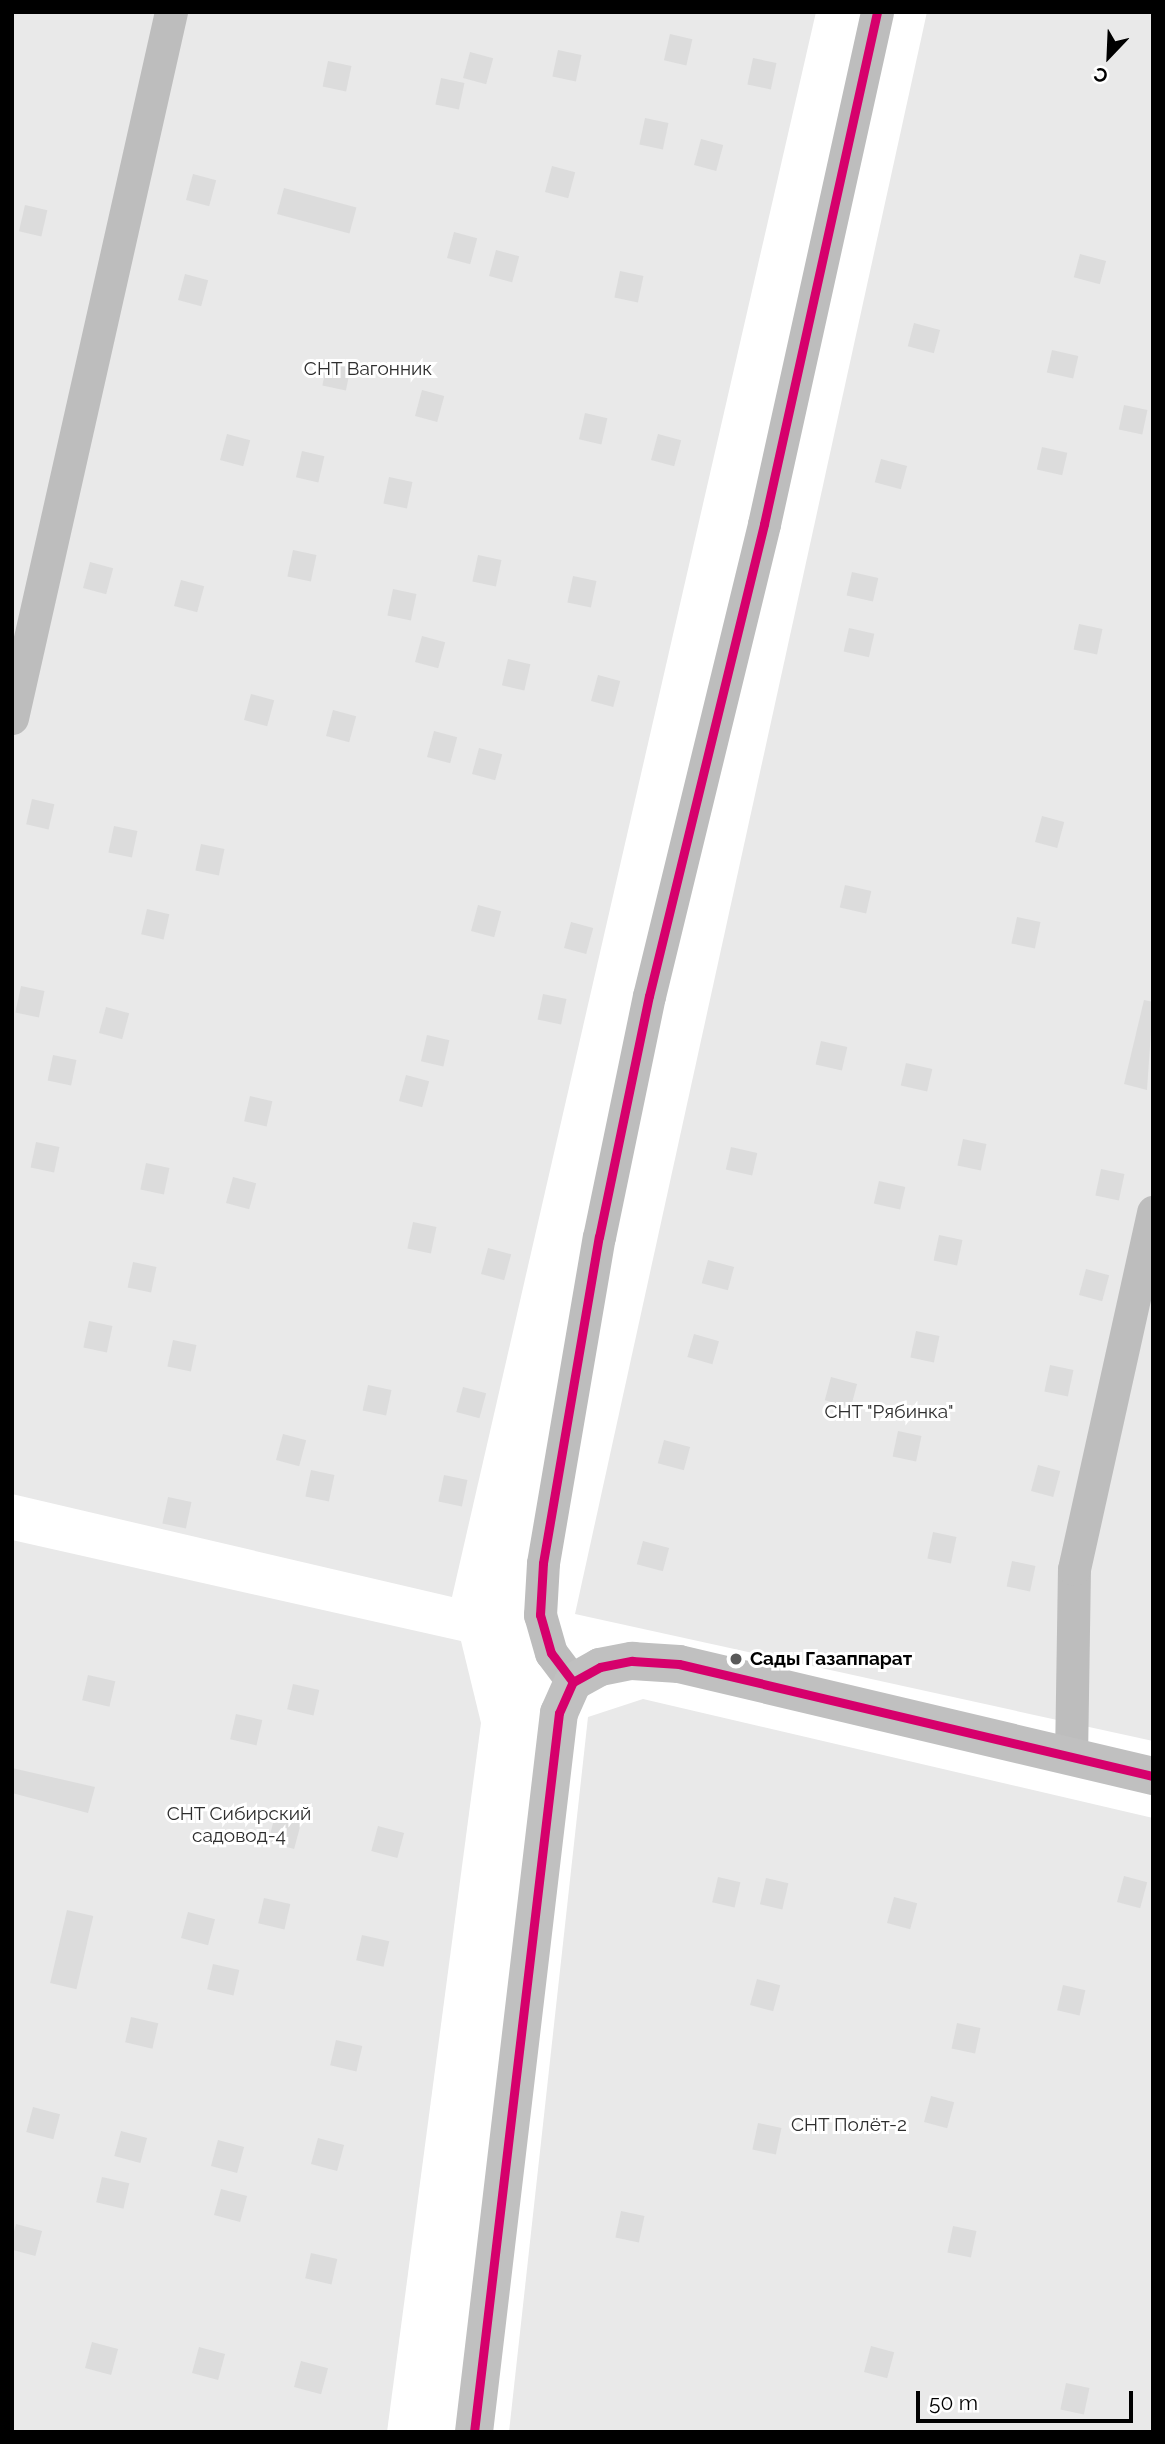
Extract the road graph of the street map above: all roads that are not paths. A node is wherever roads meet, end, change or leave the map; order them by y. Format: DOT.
graph roads {
  1 [pos="171,12"];
  2 [pos="877,12"];
  3 [pos="12,718"];
  4 [pos="1153,1212"];
  5 [pos="573,1682"];
  6 [pos="1071,1758"];
  7 [pos="1153,1776"];
  8 [pos="474,2432"];
  1 -- 3 [label="street"];
  2 -- 5 [label="street"];
  4 -- 6 [label="street"];
  5 -- 6 [label="street"];
  5 -- 8 [label="street"];
  6 -- 7 [label="street"];
}
